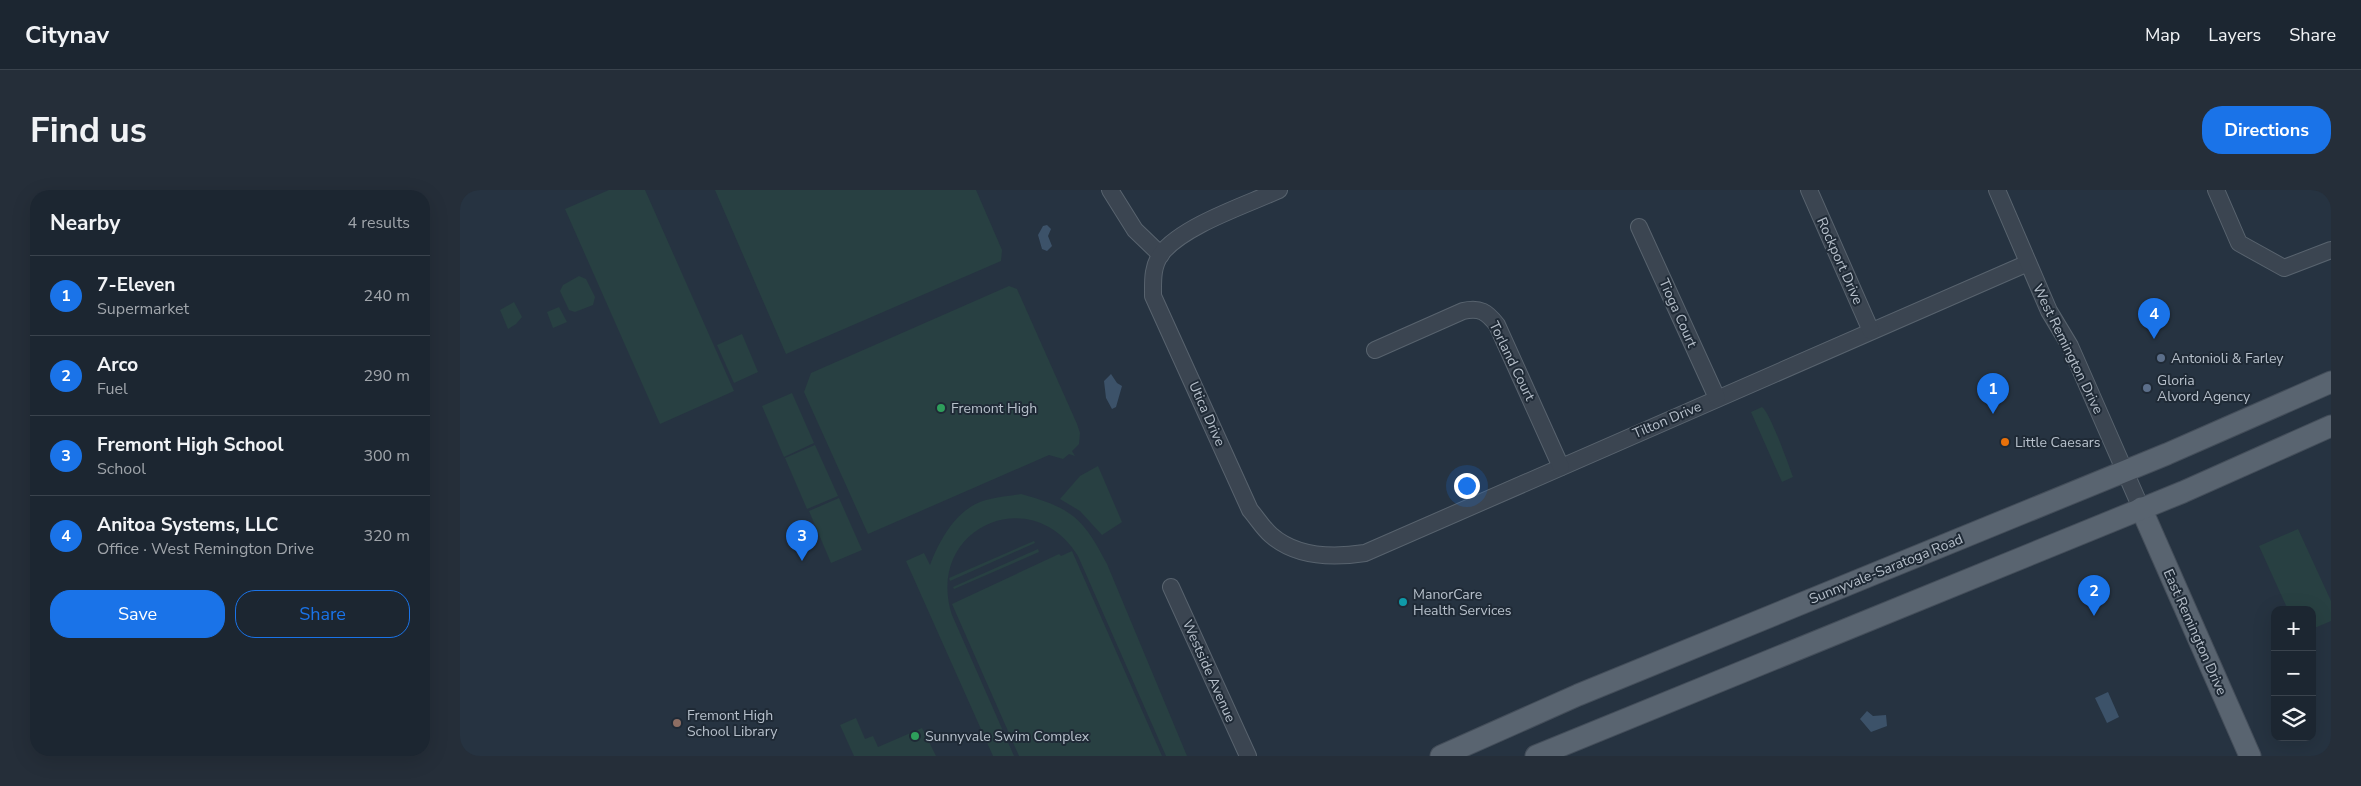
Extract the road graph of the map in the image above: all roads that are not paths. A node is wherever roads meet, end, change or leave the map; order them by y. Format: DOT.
graph roads {
  1 [pos="1110,190"];
  2 [pos="1279,190"];
  3 [pos="1809,190"];
  4 [pos="1996,190"];
  5 [pos="2216,190"];
  6 [pos="1639,227"];
  7 [pos="2331,250"];
  8 [pos="1161,255"];
  9 [pos="2028,262"];
  10 [pos="1871,331"];
  11 [pos="1374,350"];
  12 [pos="2331,382"];
  13 [pos="1717,398"];
  14 [pos="2331,426"];
  15 [pos="1562,466"];
  16 [pos="2125,470"];
  17 [pos="2140,508"];
  18 [pos="1301,551"];
  19 [pos="1171,587"];
  20 [pos="1547,754"];
  21 [pos="1248,756"];
  22 [pos="1441,756"];
  23 [pos="2250,756"];
  1 -- 8 [label="street"];
  2 -- 8 [label="street"];
  3 -- 10 [label="street, Rockport Drive"];
  4 -- 9 [label="street, West Remington Drive"];
  5 -- 7 [label="street"];
  6 -- 13 [label="street, Tioga Court"];
  8 -- 18 [label="street, Utica Drive"];
  9 -- 10 [label="street, Tilton Drive"];
  9 -- 16 [label="street, West Remington Drive"];
  10 -- 13 [label="street, Tilton Drive"];
  11 -- 15 [label="street, Torland Court"];
  12 -- 16 [label="main road, Sunnyvale-Saratoga Road"];
  13 -- 15 [label="street, Tilton Drive"];
  14 -- 17 [label="main road"];
  15 -- 18 [label="street, Tilton Drive"];
  16 -- 17 [label="street, West Remington Drive"];
  16 -- 22 [label="main road, Sunnyvale-Saratoga Road"];
  17 -- 20 [label="main road"];
  17 -- 23 [label="main road, East Remington Drive"];
  19 -- 21 [label="street, Westside Avenue"];
}
